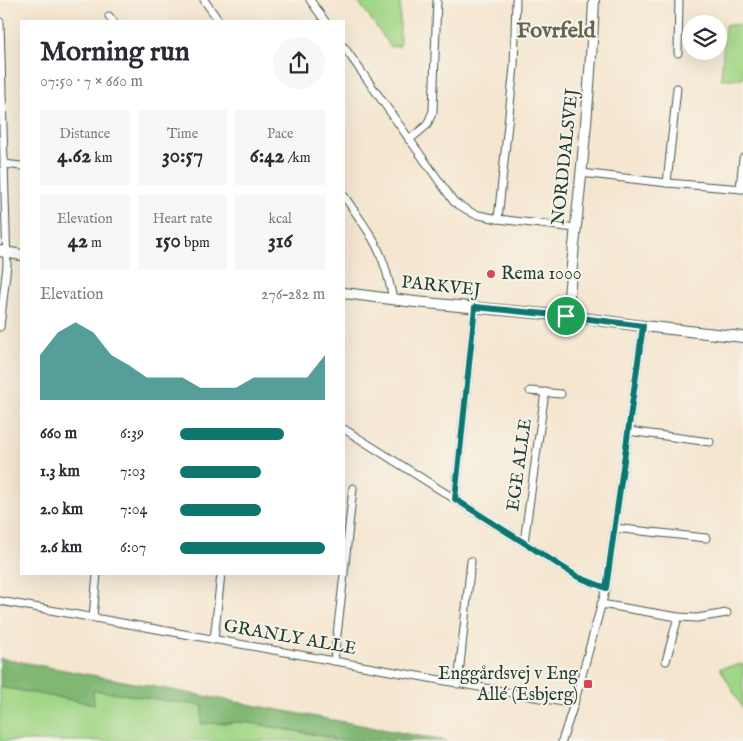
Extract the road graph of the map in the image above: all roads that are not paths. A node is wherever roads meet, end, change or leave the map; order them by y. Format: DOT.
graph roads {
  1 [pos="204,0"];
  2 [pos="310,0"];
  3 [pos="437,0"];
  4 [pos="516,0"];
  5 [pos="594,0"];
  6 [pos="679,0"];
  7 [pos="218,20"];
  8 [pos="324,20"];
  9 [pos="0,22"];
  10 [pos="345,48"];
  11 [pos="678,53"];
  12 [pos="677,88"];
  13 [pos="410,140"];
  14 [pos="743,158"];
  15 [pos="4,164"];
  16 [pos="20,166"];
  17 [pos="581,173"];
  18 [pos="666,183"];
  19 [pos="741,189"];
  20 [pos="345,197"];
  21 [pos="498,219"];
  22 [pos="575,228"];
  23 [pos="3,252"];
  24 [pos="20,255"];
  25 [pos="345,293"];
  26 [pos="393,298"];
  27 [pos="475,307"];
  28 [pos="566,316"];
  29 [pos="643,326"];
  30 [pos="0,327"];
  31 [pos="743,337"];
  32 [pos="530,391"];
  33 [pos="545,392"];
  34 [pos="561,394"];
  35 [pos="345,430"];
  36 [pos="628,431"];
  37 [pos="710,442"];
  38 [pos="353,488"];
  39 [pos="455,499"];
  40 [pos="614,528"];
  41 [pos="706,538"];
  42 [pos="524,542"];
  43 [pos="471,561"];
  44 [pos="345,564"];
  45 [pos="97,575"];
  46 [pos="221,575"];
  47 [pos="344,575"];
  48 [pos="606,588"];
  49 [pos="0,601"];
  50 [pos="601,604"];
  51 [pos="727,614"];
  52 [pos="93,617"];
  53 [pos="678,617"];
  54 [pos="214,640"];
  55 [pos="334,661"];
  56 [pos="666,661"];
  57 [pos="458,684"];
  58 [pos="574,704"];
  59 [pos="562,741"];
  1 -- 7 [label="street"];
  2 -- 8 [label="street"];
  3 -- 13 [label="street"];
  4 -- 21 [label="street"];
  5 -- 17 [label="street, NORDDALSVEJ"];
  6 -- 11 [label="street"];
  9 -- 15 [label="street"];
  10 -- 13 [label="street"];
  12 -- 18 [label="street"];
  13 -- 21 [label="street"];
  14 -- 19 [label="street"];
  15 -- 16 [label="street"];
  15 -- 23 [label="street"];
  17 -- 18 [label="street"];
  17 -- 22 [label="street, NORDDALSVEJ"];
  18 -- 19 [label="street"];
  20 -- 26 [label="street"];
  21 -- 22 [label="street"];
  22 -- 28 [label="street, NORDDALSVEJ"];
  23 -- 24 [label="street"];
  23 -- 30 [label="street"];
  25 -- 26 [label="street, PARKVEJ"];
  26 -- 27 [label="street, PARKVEJ"];
  27 -- 28 [label="street, PARKVEJ"];
  27 -- 39 [label="street"];
  28 -- 29 [label="street, PARKVEJ"];
  29 -- 31 [label="street, PARKVEJ"];
  29 -- 36 [label="street"];
  32 -- 33 [label="street"];
  33 -- 34 [label="street"];
  33 -- 42 [label="street, EGE ALLE"];
  35 -- 39 [label="street, EGE ALLE"];
  36 -- 37 [label="street"];
  36 -- 40 [label="street"];
  38 -- 44 [label="street"];
  39 -- 42 [label="street, EGE ALLE"];
  40 -- 41 [label="street"];
  40 -- 48 [label="street"];
  42 -- 48 [label="street, EGE ALLE"];
  43 -- 57 [label="street"];
  45 -- 52 [label="street"];
  46 -- 54 [label="street"];
  47 -- 55 [label="street"];
  48 -- 50 [label="street"];
  49 -- 52 [label="street, GRANLY ALLE"];
  50 -- 53 [label="street"];
  50 -- 58 [label="street"];
  51 -- 53 [label="street"];
  52 -- 54 [label="street, GRANLY ALLE"];
  53 -- 56 [label="street"];
  54 -- 55 [label="street, GRANLY ALLE"];
  55 -- 57 [label="street, GRANLY ALLE"];
  57 -- 58 [label="street, GRANLY ALLE"];
  58 -- 59 [label="street"];
}
